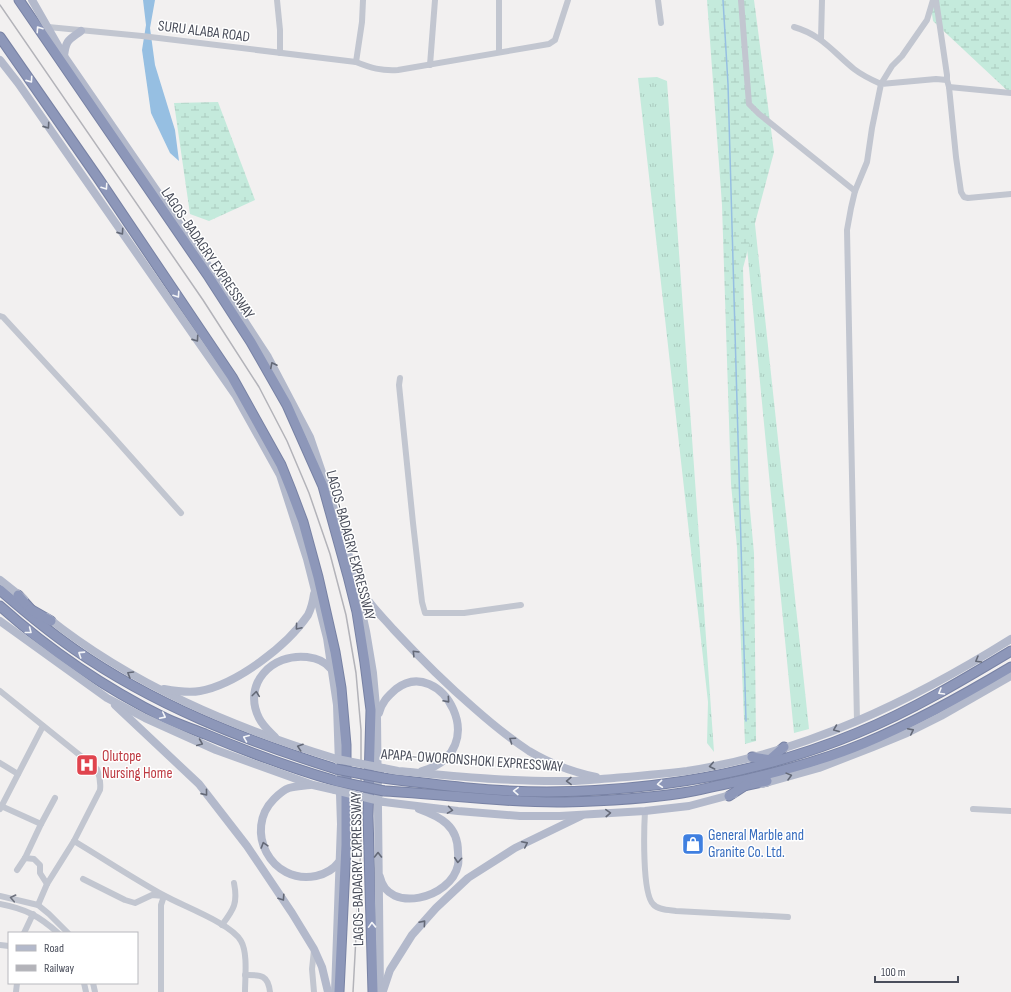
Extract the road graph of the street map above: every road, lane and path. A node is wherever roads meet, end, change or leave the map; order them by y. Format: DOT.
graph roads {
  1 [pos="19,0"];
  2 [pos="32,0"];
  3 [pos="277,0"];
  4 [pos="363,0"];
  5 [pos="435,0"];
  6 [pos="500,0"];
  7 [pos="568,0"];
  8 [pos="658,0"];
  9 [pos="741,0"];
  10 [pos="822,0"];
  11 [pos="933,0"];
  12 [pos="936,0"];
  13 [pos="660,23"];
  14 [pos="48,27"];
  15 [pos="794,27"];
  16 [pos="81,31"];
  17 [pos="0,37"];
  18 [pos="821,39"];
  19 [pos="499,52"];
  20 [pos="280,53"];
  21 [pos="64,56"];
  22 [pos="0,60"];
  23 [pos="356,62"];
  24 [pos="430,65"];
  25 [pos="947,80"];
  26 [pos="881,84"];
  27 [pos="949,87"];
  28 [pos="1011,93"];
  29 [pos="855,191"];
  30 [pos="1011,194"];
  31 [pos="0,316"];
  32 [pos="400,378"];
  33 [pos="181,513"];
  34 [pos="351,563"];
  35 [pos="0,580"];
  36 [pos="0,590"];
  37 [pos="314,592"];
  38 [pos="16,598"];
  39 [pos="522,605"];
  40 [pos="0,606"];
  41 [pos="0,621"];
  42 [pos="48,625"];
  43 [pos="1011,639"];
  44 [pos="1011,651"];
  45 [pos="1011,667"];
  46 [pos="331,669"];
  47 [pos="1011,676"];
  48 [pos="151,686"];
  49 [pos="0,691"];
  50 [pos="107,698"];
  51 [pos="377,718"];
  52 [pos="857,721"];
  53 [pos="43,726"];
  54 [pos="277,739"];
  55 [pos="784,747"];
  56 [pos="752,757"];
  57 [pos="0,763"];
  58 [pos="762,764"];
  59 [pos="417,773"];
  60 [pos="18,774"];
  61 [pos="767,777"];
  62 [pos="613,778"];
  63 [pos="725,784"];
  64 [pos="313,785"];
  65 [pos="744,786"];
  66 [pos="729,796"];
  67 [pos="55,798"];
  68 [pos="411,806"];
  69 [pos="1,807"];
  70 [pos="973,809"];
  71 [pos="645,811"];
  72 [pos="1011,811"];
  73 [pos="585,814"];
  74 [pos="41,824"];
  75 [pos="74,841"];
  76 [pos="25,858"];
  77 [pos="339,862"];
  78 [pos="16,870"];
  79 [pos="378,870"];
  80 [pos="83,879"];
  81 [pos="234,883"];
  82 [pos="47,884"];
  83 [pos="0,896"];
  84 [pos="164,896"];
  85 [pos="0,904"];
  86 [pos="38,905"];
  87 [pos="33,914"];
  88 [pos="788,917"];
  89 [pos="222,925"];
  90 [pos="24,932"];
  91 [pos="57,932"];
  92 [pos="67,932"];
  93 [pos="314,949"];
  94 [pos="245,976"];
  95 [pos="161,992"];
  96 [pos="245,992"];
  97 [pos="270,992"];
  98 [pos="314,992"];
  99 [pos="328,992"];
  100 [pos="334,992"];
  101 [pos="339,992"];
  102 [pos="374,992"];
  103 [pos="382,992"];
  102 -- 1 [label="highway, LAGOS-BADAGRY EXPRESSWAY, one-way"];
  2 -- 14 [label="main road, LAGOS-BADAGRY EXPRESSWAY"];
  3 -- 20 [label="street"];
  4 -- 23 [label="street"];
  5 -- 24 [label="street"];
  6 -- 19 [label="street"];
  7 -- 19 [label="street, SURU ALABA ROAD"];
  8 -- 13 [label="street"];
  9 -- 29 [label="street"];
  10 -- 18 [label="street"];
  11 -- 26 [label="street"];
  12 -- 25 [label="street"];
  14 -- 16 [label="street, SURU ALABA ROAD"];
  14 -- 21 [label="main road, LAGOS-BADAGRY EXPRESSWAY"];
  15 -- 18 [label="street"];
  16 -- 20 [label="street, SURU ALABA ROAD"];
  16 -- 21 [label="main road"];
  17 -- 101 [label="highway, LAGOS-BADAGRY EXPRESSWAY, one-way"];
  18 -- 26 [label="street"];
  19 -- 24 [label="street, SURU ALABA ROAD"];
  20 -- 23 [label="street, SURU ALABA ROAD"];
  34 -- 21 [label="main road, LAGOS-BADAGRY EXPRESSWAY, one-way"];
  22 -- 37 [label="main road, LAGOS-BADAGRY EXPRESSWAY, one-way"];
  23 -- 24 [label="street, SURU ALABA ROAD"];
  25 -- 26 [label="street"];
  25 -- 27 [label="street"];
  26 -- 29 [label="street"];
  27 -- 28 [label="street"];
  27 -- 30 [label="street"];
  29 -- 52 [label="street"];
  31 -- 33 [label="street"];
  32 -- 39 [label="street"];
  34 -- 51 [label="main road, LAGOS-BADAGRY EXPRESSWAY"];
  62 -- 34 [label="main road, one-way"];
  35 -- 38 [label="main road, APAPA-OWORONSHOKI EXPRESSWAY"];
  36 -- 38 [label="highway, APAPA-OWORONSHOKI EXPRESSWAY"];
  37 -- 46 [label="main road, LAGOS-BADAGRY EXPRESSWAY"];
  37 -- 48 [label="main road, one-way"];
  38 -- 42 [label="highway, APAPA-OWORONSHOKI EXPRESSWAY"];
  38 -- 42 [label="highway"];
  40 -- 63 [label="highway, one-way, bridge"];
  41 -- 50 [label="main road"];
  48 -- 42 [label="main road, APAPA-OWORONSHOKI EXPRESSWAY, one-way"];
  58 -- 42 [label="highway, APAPA-OWORONSHOKI EXPRESSWAY, one-way, bridge"];
  43 -- 52 [label="main road, APAPA-OWORONSHOKI EXPRESSWAY, one-way"];
  44 -- 58 [label="highway, APAPA-OWORONSHOKI EXPRESSWAY, one-way"];
  45 -- 61 [label="highway"];
  54 -- 46 [label="main road, one-way"];
  46 -- 77 [label="main road, LAGOS-BADAGRY EXPRESSWAY"];
  61 -- 47 [label="main road, one-way"];
  48 -- 54 [label="main road, APAPA-OWORONSHOKI EXPRESSWAY"];
  49 -- 53 [label="street"];
  50 -- 64 [label="main road, one-way"];
  50 -- 93 [label="main road, one-way"];
  51 -- 59 [label="main road, one-way"];
  79 -- 51 [label="main road, LAGOS-BADAGRY EXPRESSWAY, one-way"];
  52 -- 55 [label="main road, APAPA-OWORONSHOKI EXPRESSWAY, one-way"];
  53 -- 60 [label="street"];
  53 -- 75 [label="street"];
  59 -- 54 [label="main road, APAPA-OWORONSHOKI EXPRESSWAY, one-way, bridge"];
  55 -- 56 [label="main road, APAPA-OWORONSHOKI EXPRESSWAY"];
  55 -- 58 [label="highway"];
  56 -- 58 [label="highway"];
  56 -- 62 [label="main road, APAPA-OWORONSHOKI EXPRESSWAY, one-way"];
  57 -- 60 [label="street"];
  58 -- 61 [label="highway"];
  62 -- 59 [label="main road, APAPA-OWORONSHOKI EXPRESSWAY, one-way"];
  60 -- 69 [label="street"];
  61 -- 63 [label="highway"];
  61 -- 65 [label="highway"];
  61 -- 66 [label="main road"];
  63 -- 65 [label="highway"];
  64 -- 68 [label="main road, bridge"];
  77 -- 64 [label="main road, one-way"];
  65 -- 66 [label="highway"];
  66 -- 71 [label="main road"];
  67 -- 74 [label="street"];
  68 -- 73 [label="main road, one-way"];
  68 -- 79 [label="main road, one-way"];
  69 -- 74 [label="street"];
  70 -- 72 [label="street"];
  73 -- 71 [label="main road, one-way"];
  71 -- 88 [label="street"];
  103 -- 73 [label="main road, one-way"];
  74 -- 76 [label="street"];
  75 -- 82 [label="street"];
  75 -- 84 [label="street"];
  76 -- 78 [label="street"];
  76 -- 82 [label="street"];
  77 -- 100 [label="main road, LAGOS-BADAGRY EXPRESSWAY"];
  79 -- 103 [label="main road, LAGOS-BADAGRY EXPRESSWAY"];
  80 -- 84 [label="street"];
  81 -- 89 [label="street"];
  82 -- 86 [label="street"];
  86 -- 83 [label="street, one-way"];
  84 -- 89 [label="street"];
  84 -- 95 [label="street"];
  85 -- 87 [label="street"];
  86 -- 92 [label="street"];
  87 -- 90 [label="street"];
  87 -- 91 [label="street"];
  89 -- 94 [label="street"];
  93 -- 98 [label="street"];
  93 -- 99 [label="main road"];
  94 -- 96 [label="street"];
  94 -- 97 [label="street"];
}
